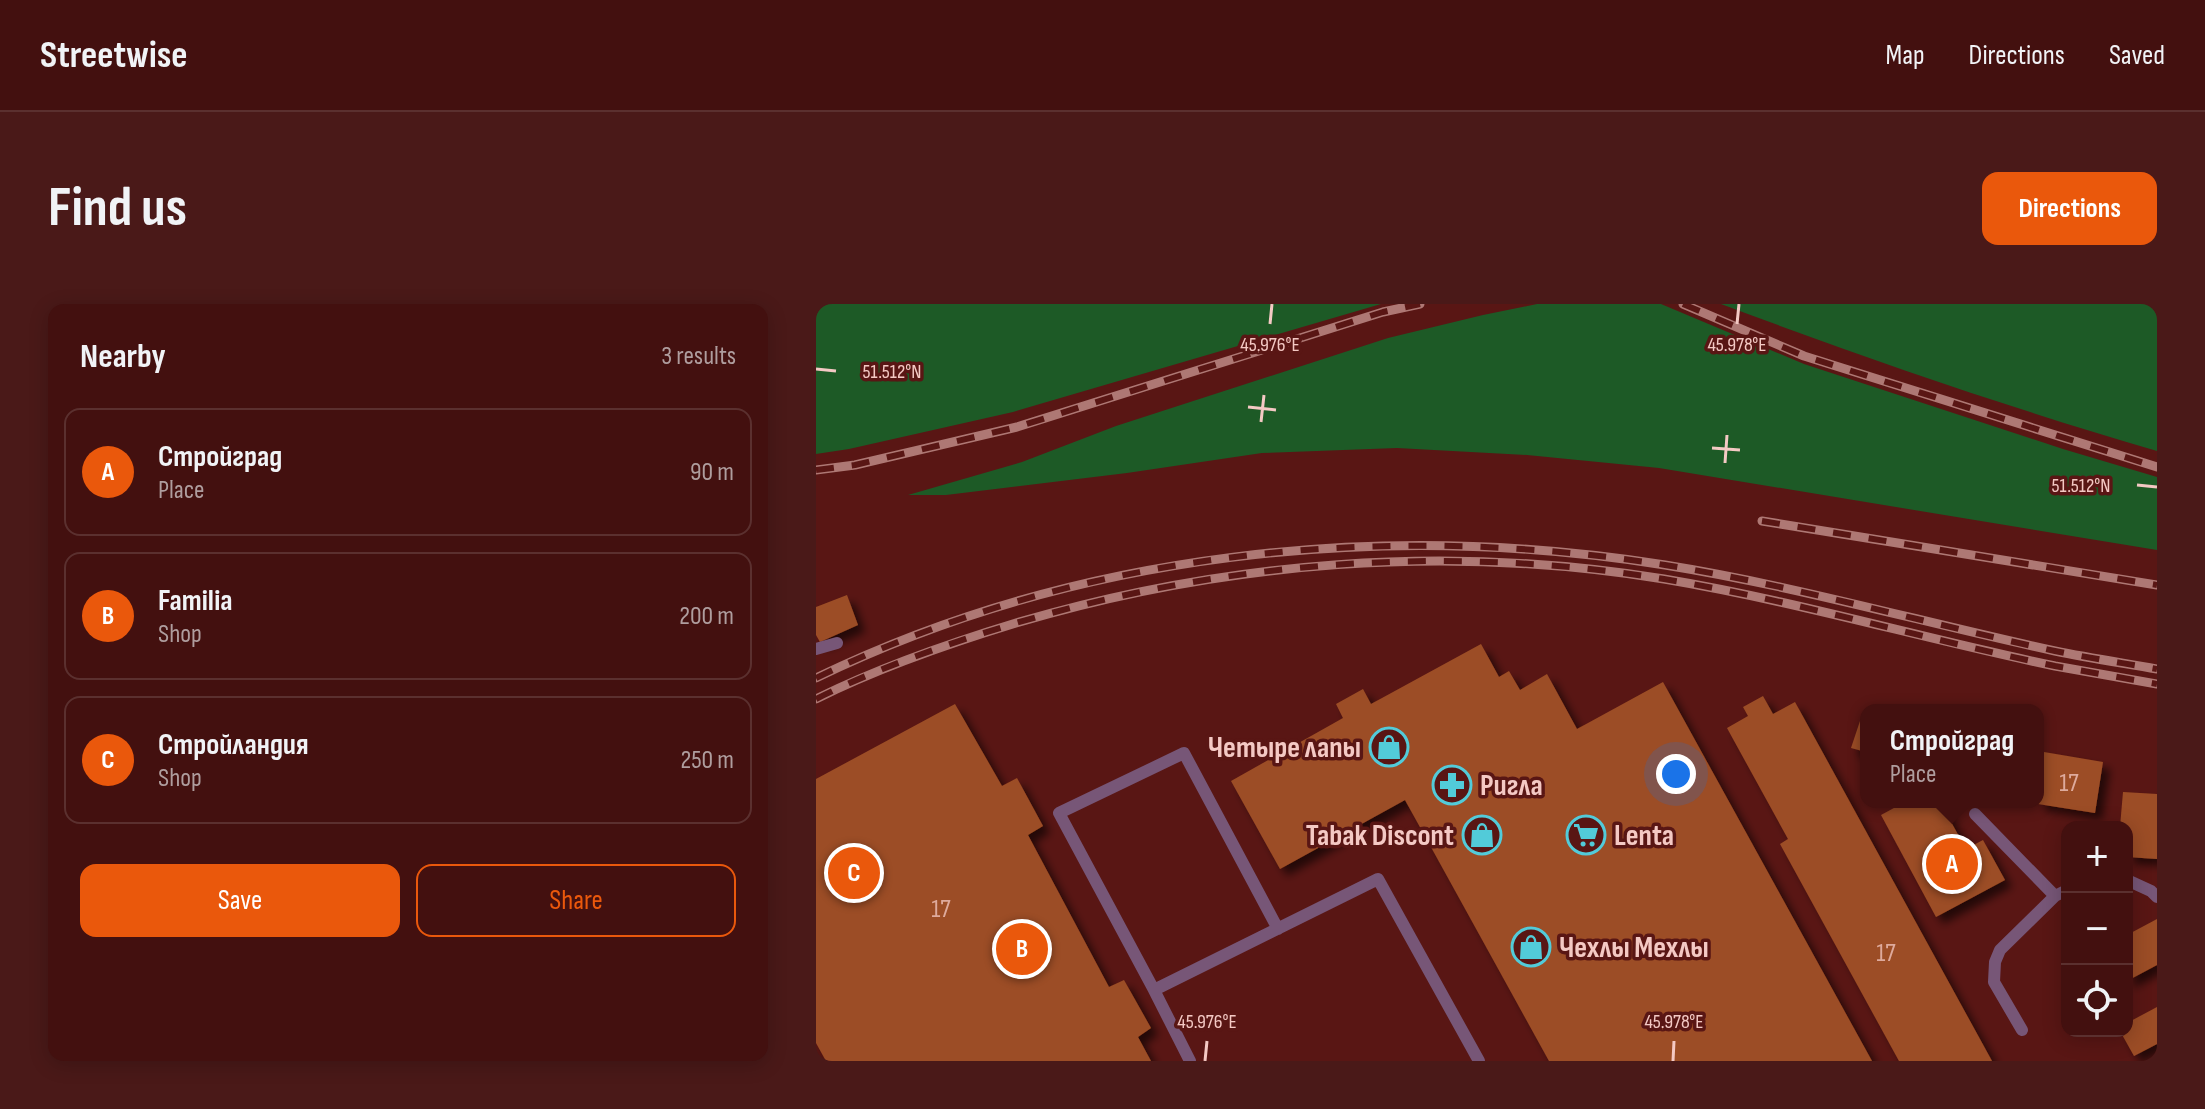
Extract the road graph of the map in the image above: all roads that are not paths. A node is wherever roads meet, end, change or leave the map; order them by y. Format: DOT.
graph roads {
  1 [pos="837,643"];
  2 [pos="816,649"];
  3 [pos="1975,814"];
  4 [pos="2133,883"];
  5 [pos="2061,893"];
  6 [pos="2157,897"];
  7 [pos="1278,929"];
  8 [pos="1154,990"];
  9 [pos="2022,1030"];
  10 [pos="1190,1061"];
  11 [pos="1479,1061"];
  1 -- 2 [label="lane"];
  3 -- 5 [label="lane"];
  4 -- 6 [label="lane"];
  5 -- 9 [label="lane"];
  7 -- 8 [label="lane"];
  7 -- 8 [label="lane"];
  7 -- 11 [label="lane"];
  8 -- 10 [label="lane"];
}
